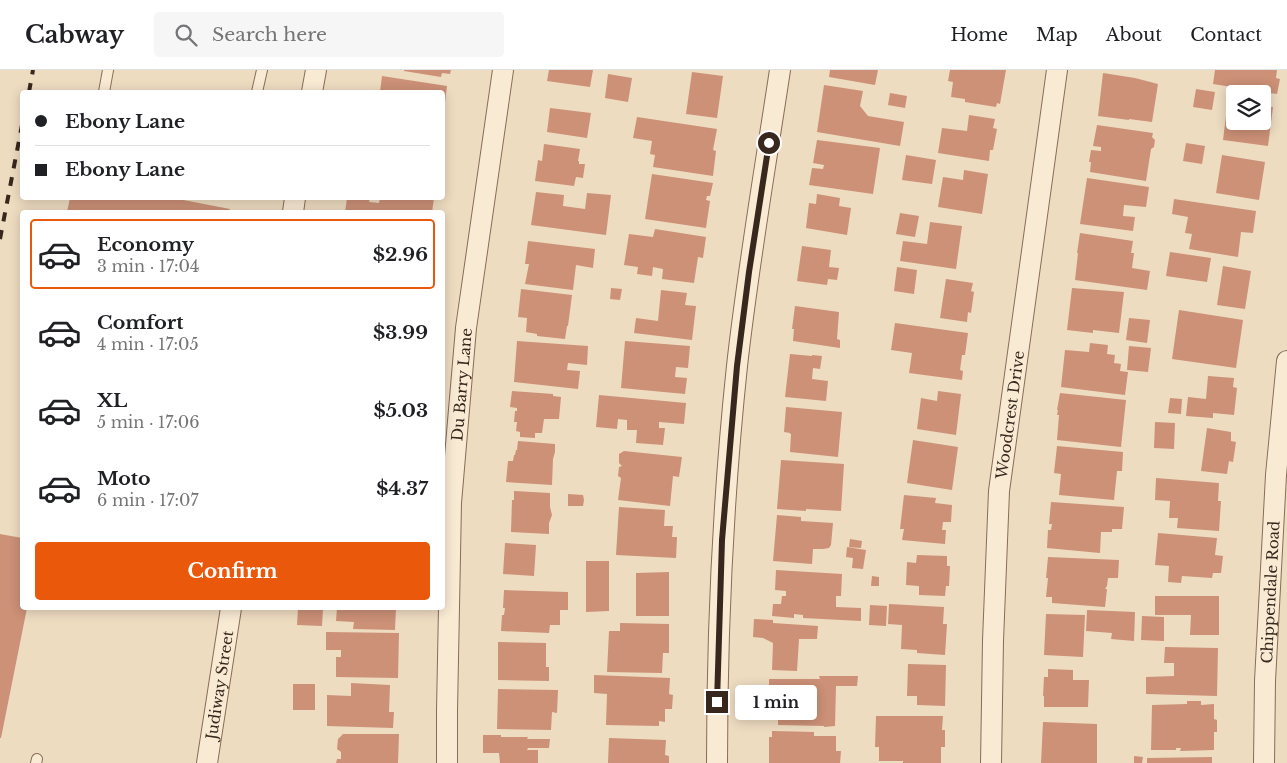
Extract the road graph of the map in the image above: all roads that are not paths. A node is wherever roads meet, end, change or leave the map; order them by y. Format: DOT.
graph roads {
  1 [pos="108,70"];
  2 [pos="262,70"];
  3 [pos="316,70"];
  4 [pos="503,70"];
  5 [pos="780,70"];
  6 [pos="1057,70"];
  7 [pos="104,90"];
  8 [pos="257,90"];
  9 [pos="312,90"];
  10 [pos="1287,361"];
  11 [pos="230,610"];
  12 [pos="207,763"];
  13 [pos="447,763"];
  14 [pos="717,763"];
  15 [pos="991,763"];
  16 [pos="1264,763"];
  1 -- 7 [label="lane"];
  2 -- 8 [label="lane"];
  3 -- 9 [label="street"];
  4 -- 13 [label="street, Du Barry Lane"];
  5 -- 14 [label="street"];
  6 -- 15 [label="street, Woodcrest Drive"];
  10 -- 16 [label="street, Chippendale Road"];
  11 -- 12 [label="street, Judiway Street"];
}
